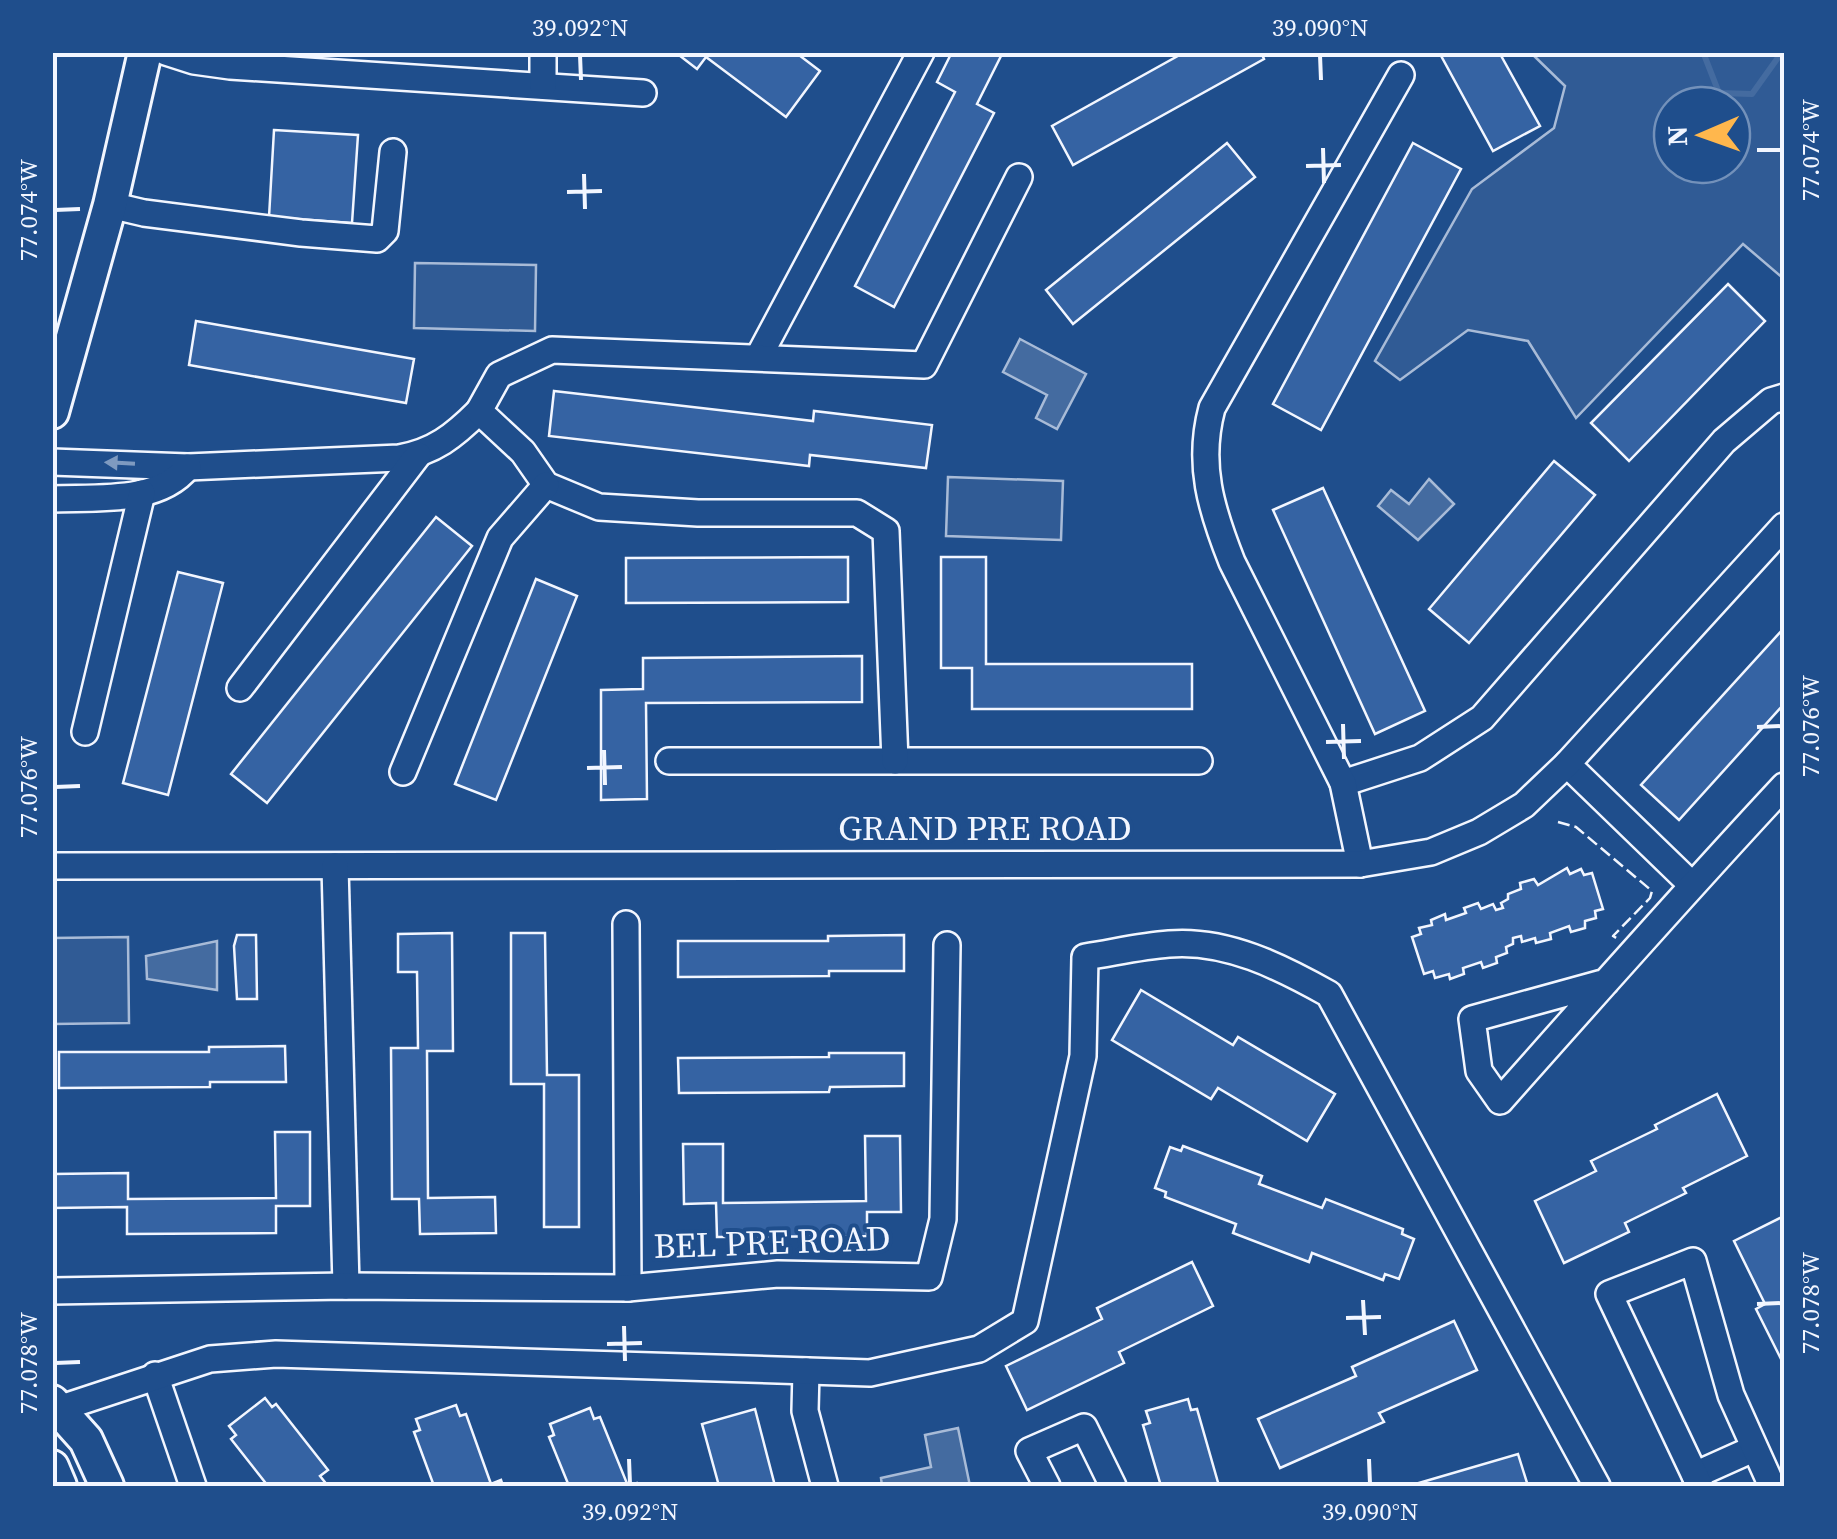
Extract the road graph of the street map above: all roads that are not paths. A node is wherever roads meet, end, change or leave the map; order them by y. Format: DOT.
graph roads {
  1 [pos="144,52"];
  2 [pos="166,52"];
  3 [pos="543,52"];
  4 [pos="921,52"];
  5 [pos="1400,76"];
  6 [pos="543,86"];
  7 [pos="643,93"];
  8 [pos="393,152"];
  9 [pos="1019,177"];
  10 [pos="110,205"];
  11 [pos="759,356"];
  12 [pos="1784,397"];
  13 [pos="479,411"];
  14 [pos="52,412"];
  15 [pos="418,455"];
  16 [pos="52,462"];
  17 [pos="188,467"];
  18 [pos="546,485"];
  19 [pos="142,493"];
  20 [pos="52,498"];
  21 [pos="1784,526"];
  22 [pos="240,688"];
  23 [pos="84,732"];
  24 [pos="669,761"];
  25 [pos="894,761"];
  26 [pos="1200,761"];
  27 [pos="1567,764"];
  28 [pos="403,772"];
  29 [pos="1343,784"];
  30 [pos="1784,786"];
  31 [pos="1360,864"];
  32 [pos="52,866"];
  33 [pos="335,866"];
  34 [pos="1692,885"];
  35 [pos="626,924"];
  36 [pos="947,945"];
  37 [pos="1606,982"];
  38 [pos="346,1286"];
  39 [pos="628,1288"];
  40 [pos="52,1291"];
  41 [pos="806,1371"];
  42 [pos="155,1375"];
  43 [pos="53,1415"];
  44 [pos="1754,1450"];
  45 [pos="52,1467"];
  46 [pos="1698,1481"];
  47 [pos="60,1486"];
  48 [pos="106,1486"];
  49 [pos="194,1486"];
  50 [pos="825,1486"];
  51 [pos="1046,1486"];
  52 [pos="1113,1486"];
  53 [pos="1597,1486"];
  54 [pos="1772,1486"];
  1 -- 10 [label="main road"];
  2 -- 6 [label="street"];
  3 -- 6 [label="street"];
  4 -- 11 [label="street"];
  5 -- 29 [label="street"];
  6 -- 7 [label="street"];
  8 -- 10 [label="street"];
  9 -- 11 [label="street"];
  10 -- 14 [label="main road"];
  11 -- 13 [label="street"];
  12 -- 29 [label="street"];
  13 -- 15 [label="street"];
  13 -- 18 [label="street"];
  15 -- 17 [label="street"];
  15 -- 22 [label="street"];
  17 -- 16 [label="street, one-way"];
  17 -- 19 [label="street"];
  18 -- 25 [label="street"];
  18 -- 28 [label="street"];
  19 -- 20 [label="street"];
  19 -- 23 [label="street"];
  21 -- 27 [label="street, GRAND PRE ROAD"];
  24 -- 25 [label="street"];
  25 -- 26 [label="street"];
  27 -- 31 [label="street, GRAND PRE ROAD"];
  27 -- 34 [label="street"];
  29 -- 31 [label="street"];
  30 -- 34 [label="street"];
  31 -- 33 [label="street, GRAND PRE ROAD"];
  32 -- 33 [label="street, GRAND PRE ROAD"];
  33 -- 38 [label="street"];
  34 -- 37 [label="street"];
  35 -- 39 [label="street"];
  36 -- 39 [label="street, BEL PRE ROAD"];
  37 -- 37 [label="street"];
  38 -- 39 [label="street, BEL PRE ROAD"];
  38 -- 40 [label="street, BEL PRE ROAD"];
  41 -- 42 [label="street"];
  41 -- 50 [label="street"];
  41 -- 53 [label="street"];
  42 -- 43 [label="street"];
  42 -- 49 [label="street"];
  43 -- 48 [label="main road"];
  44 -- 46 [label="street"];
  44 -- 46 [label="street"];
  44 -- 54 [label="street"];
  45 -- 47 [label="main road"];
  51 -- 52 [label="street"];
}
